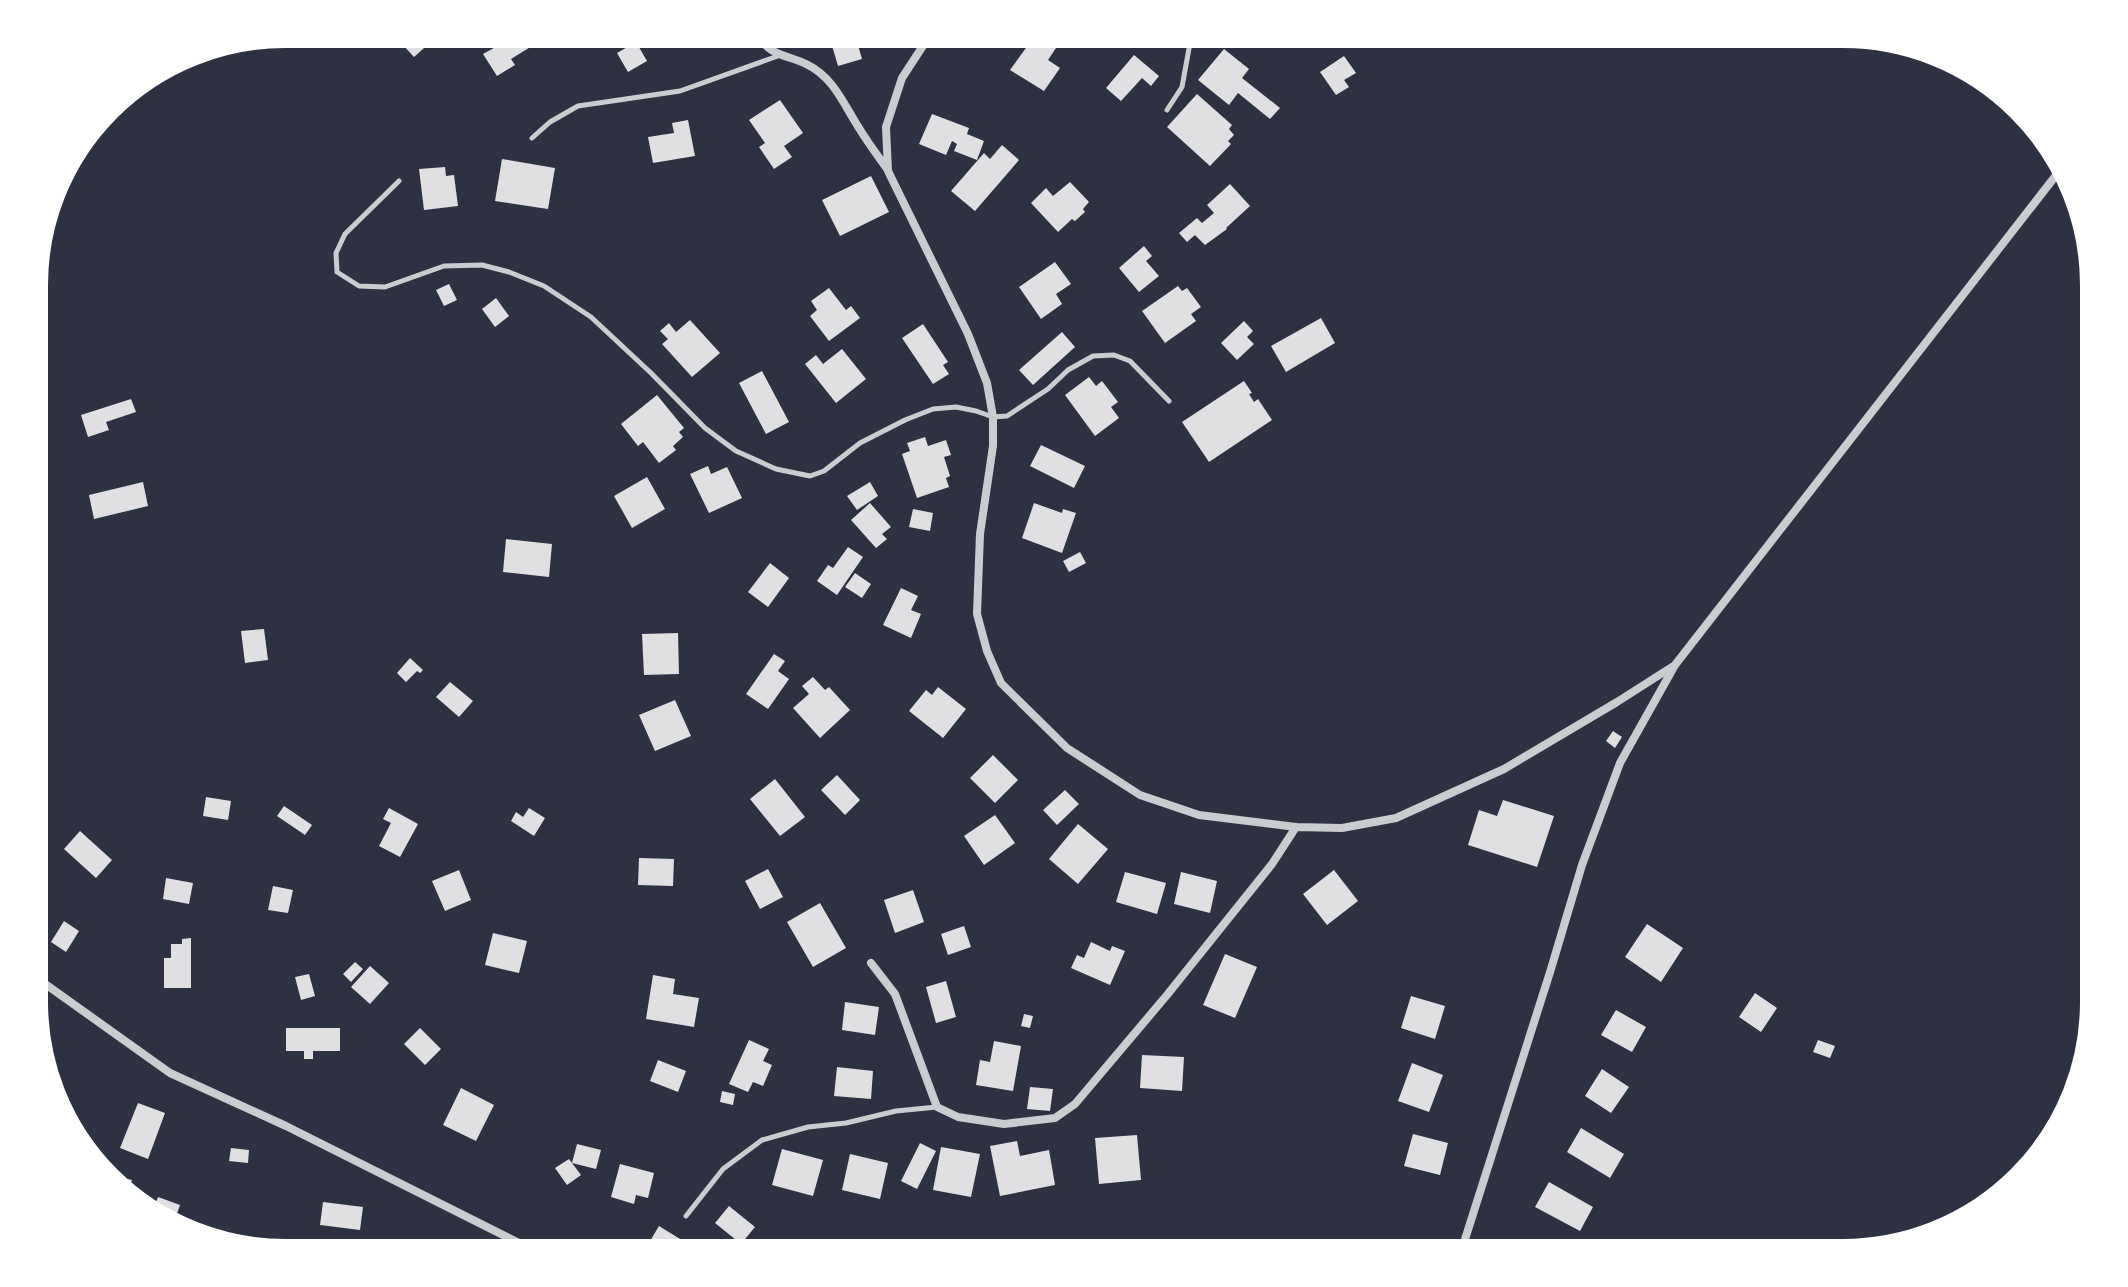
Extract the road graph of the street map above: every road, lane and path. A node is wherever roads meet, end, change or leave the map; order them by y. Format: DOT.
graph roads {
  1 [pos="768,46"];
  2 [pos="923,46"];
  3 [pos="1189,46"];
  4 [pos="778,56"];
  5 [pos="1167,110"];
  6 [pos="532,138"];
  7 [pos="888,171"];
  8 [pos="2055,176"];
  9 [pos="399,181"];
  10 [pos="1169,401"];
  11 [pos="993,417"];
  12 [pos="1675,665"];
  13 [pos="1296,827"];
  14 [pos="871,963"];
  15 [pos="46,985"];
  16 [pos="937,1107"];
  17 [pos="686,1216"];
  18 [pos="1465,1240"];
  19 [pos="515,1241"];
  1 -- 4 [label="street"];
  2 -- 7 [label="street"];
  3 -- 5 [label="lane"];
  4 -- 6 [label="lane"];
  4 -- 7 [label="street"];
  7 -- 11 [label="street"];
  8 -- 12 [label="street"];
  9 -- 11 [label="lane"];
  10 -- 11 [label="lane"];
  11 -- 13 [label="street"];
  12 -- 13 [label="street"];
  12 -- 18 [label="street"];
  13 -- 16 [label="street"];
  14 -- 16 [label="street"];
  15 -- 19 [label="street"];
  16 -- 17 [label="lane"];
}
